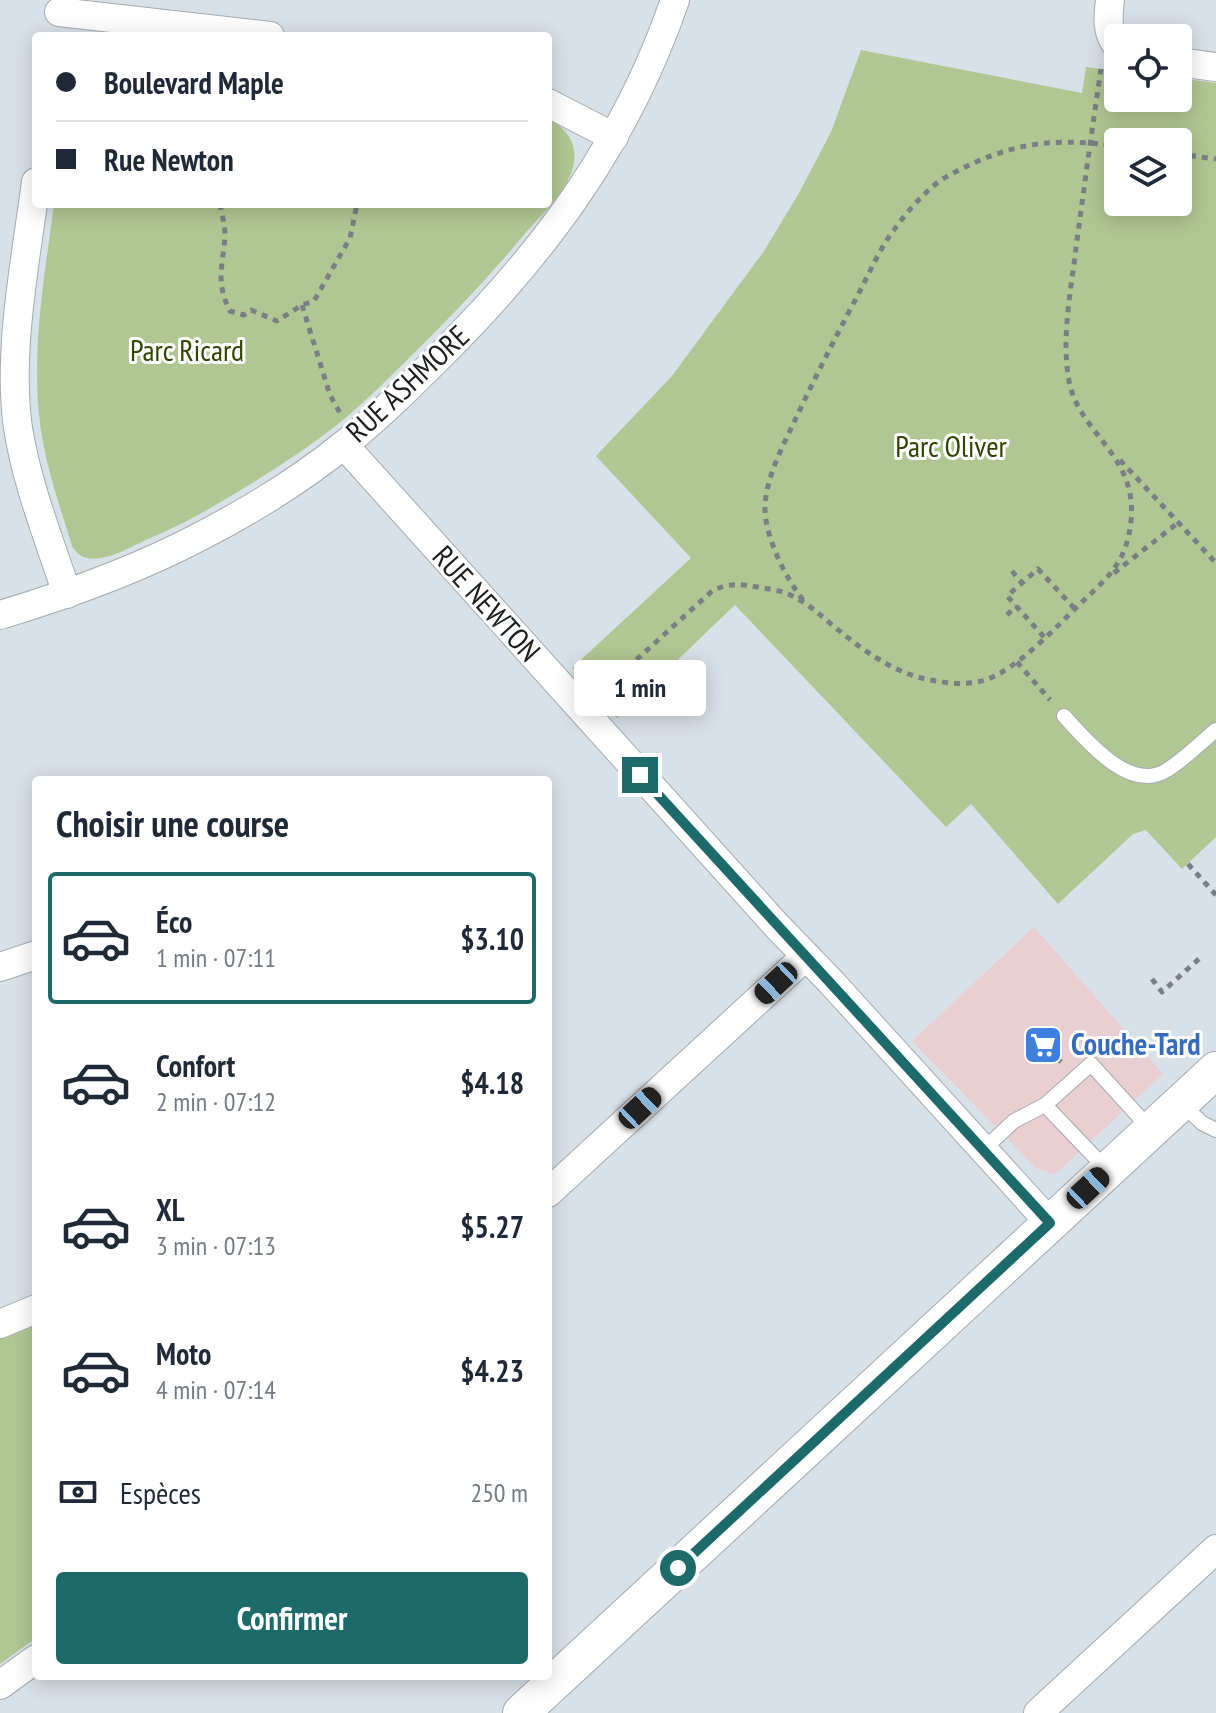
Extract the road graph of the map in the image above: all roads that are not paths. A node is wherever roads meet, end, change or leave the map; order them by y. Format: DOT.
graph roads {
  1 [pos="675,0"];
  2 [pos="1110,0"];
  3 [pos="58,16"];
  4 [pos="1109,24"];
  5 [pos="228,32"];
  6 [pos="1192,64"];
  7 [pos="1216,67"];
  8 [pos="552,105"];
  9 [pos="614,137"];
  10 [pos="33,208"];
  11 [pos="344,432"];
  12 [pos="67,594"];
  13 [pos="0,615"];
  14 [pos="1064,716"];
  15 [pos="1216,730"];
  16 [pos="32,956"];
  17 [pos="806,956"];
  18 [pos="0,967"];
  19 [pos="1216,1070"];
  20 [pos="1181,1103"];
  21 [pos="1045,1105"];
  22 [pos="1151,1130"];
  23 [pos="1216,1130"];
  24 [pos="984,1149"];
  25 [pos="1107,1170"];
  26 [pos="552,1188"];
  27 [pos="1050,1223"];
  28 [pos="32,1311"];
  29 [pos="0,1324"];
  30 [pos="1216,1549"];
  31 [pos="32,1662"];
  32 [pos="0,1685"];
  33 [pos="521,1713"];
  34 [pos="1038,1713"];
  1 -- 9 [label="street, RUE ASHMORE"];
  2 -- 4 [label="street"];
  3 -- 5 [label="street"];
  6 -- 7 [label="street"];
  8 -- 9 [label="street"];
  9 -- 11 [label="street, RUE ASHMORE"];
  10 -- 12 [label="street"];
  11 -- 12 [label="street, RUE ASHMORE"];
  11 -- 17 [label="street, RUE NEWTON"];
  12 -- 13 [label="street, RUE ASHMORE"];
  14 -- 15 [label="lane"];
  16 -- 18 [label="street"];
  17 -- 24 [label="street, RUE NEWTON"];
  17 -- 26 [label="street"];
  19 -- 20 [label="street"];
  20 -- 22 [label="street"];
  20 -- 23 [label="lane"];
  21 -- 22 [label="lane"];
  21 -- 24 [label="lane"];
  21 -- 25 [label="lane"];
  22 -- 25 [label="street"];
  24 -- 27 [label="street, RUE NEWTON"];
  25 -- 27 [label="street"];
  27 -- 33 [label="street"];
  28 -- 29 [label="street"];
  30 -- 34 [label="street"];
  31 -- 32 [label="street"];
}
